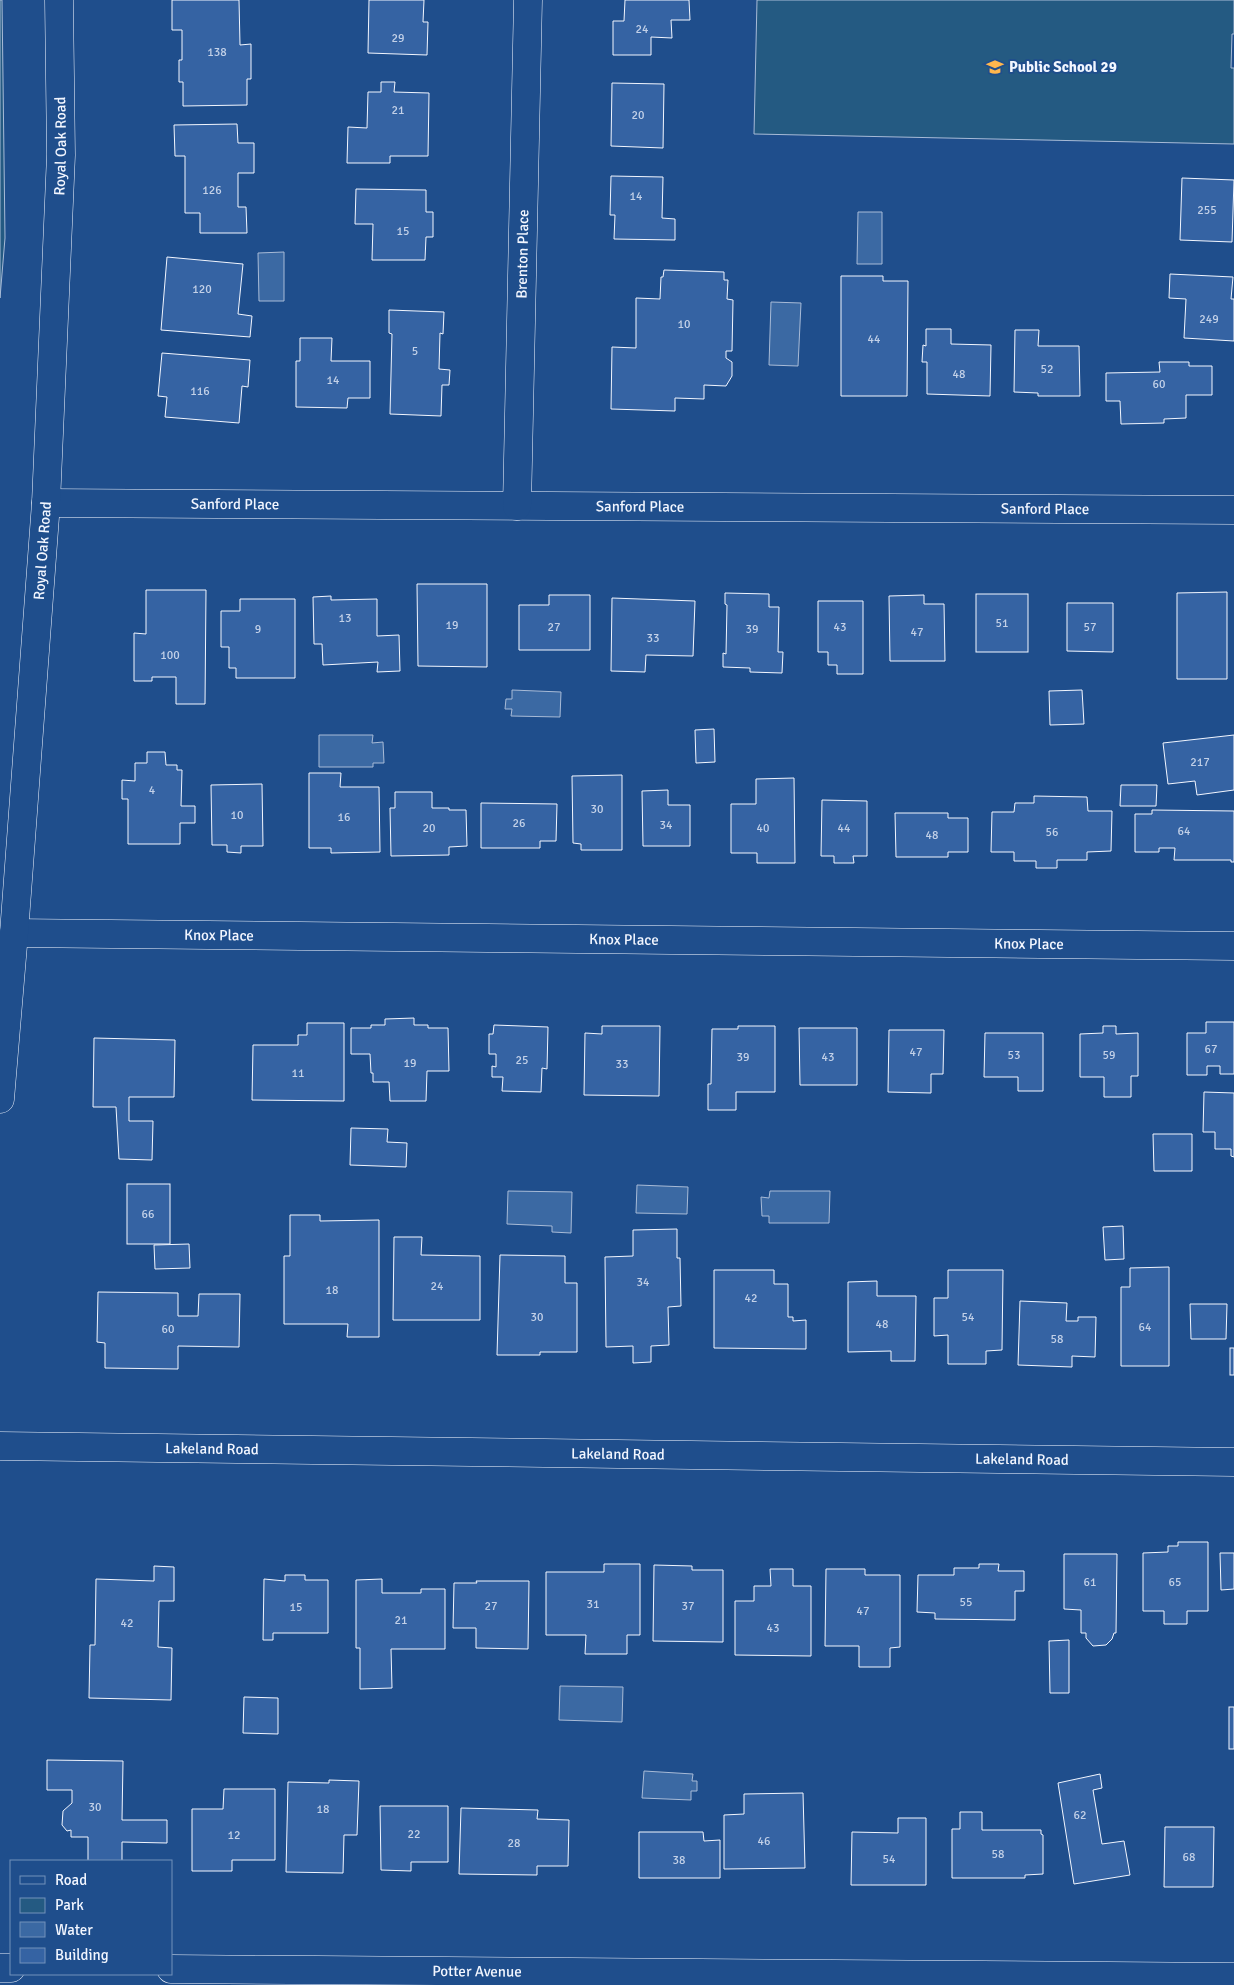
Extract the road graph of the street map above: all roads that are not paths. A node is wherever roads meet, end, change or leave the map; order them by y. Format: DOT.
graph roads {
  1 [pos="59,0"];
  2 [pos="528,0"];
  3 [pos="46,503"];
  4 [pos="517,506"];
  5 [pos="1234,510"];
  6 [pos="14,933"];
  7 [pos="1234,946"];
  8 [pos="0,1099"];
  9 [pos="0,1446"];
  10 [pos="1234,1462"];
  11 [pos="172,1970"];
  12 [pos="1234,1977"];
  1 -- 3 [label="street, Royal Oak Road"];
  2 -- 4 [label="street, Brenton Place"];
  3 -- 4 [label="street, Sanford Place"];
  3 -- 6 [label="street, Royal Oak Road"];
  4 -- 5 [label="street, Sanford Place"];
  6 -- 7 [label="street, Knox Place"];
  6 -- 8 [label="street, Royal Oak Road"];
  9 -- 10 [label="street, Lakeland Road"];
  11 -- 12 [label="street, Potter Avenue"];
}
